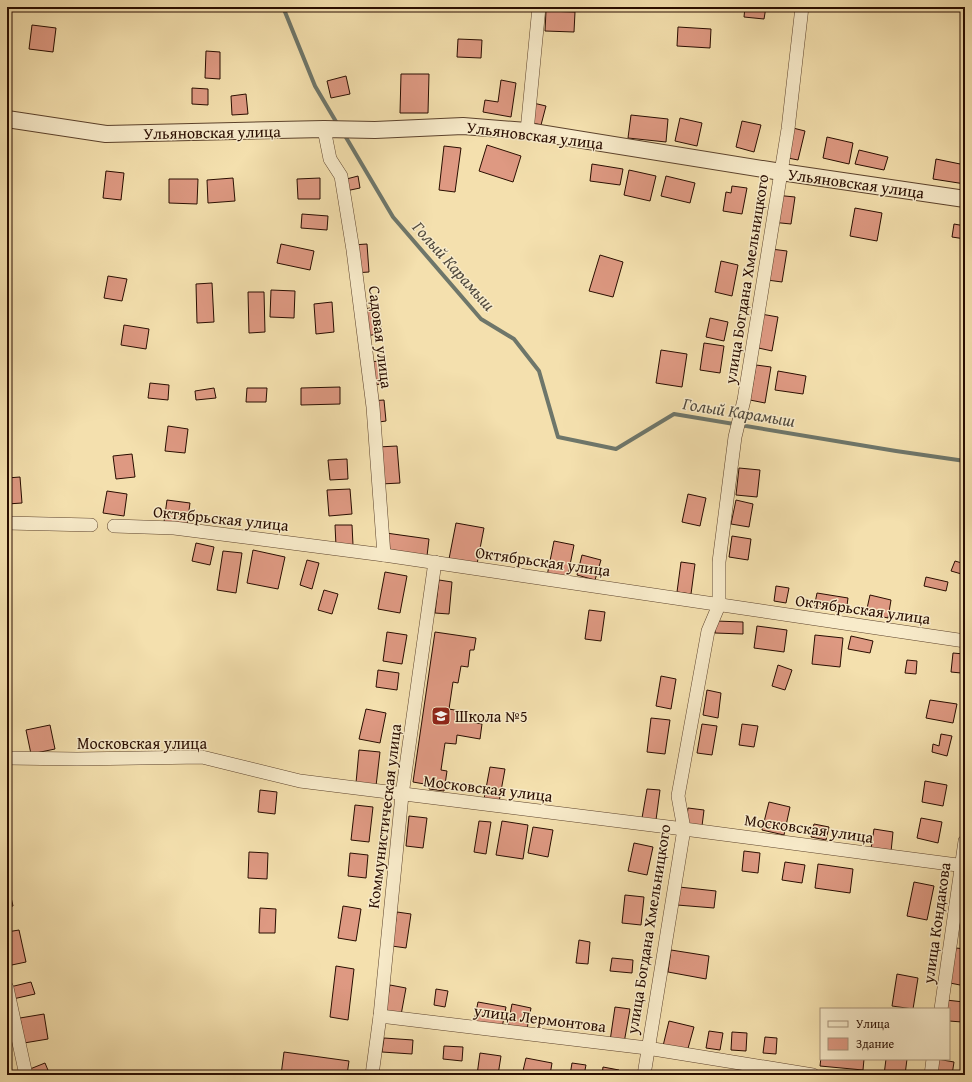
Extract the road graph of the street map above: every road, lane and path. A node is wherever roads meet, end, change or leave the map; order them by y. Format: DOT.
graph roads {
  1 [pos="539,7"];
  2 [pos="802,7"];
  3 [pos="7,119"];
  4 [pos="324,129"];
  5 [pos="527,131"];
  6 [pos="781,172"];
  7 [pos="965,199"];
  8 [pos="7,523"];
  9 [pos="91,525"];
  10 [pos="114,526"];
  11 [pos="384,555"];
  12 [pos="435,562"];
  13 [pos="719,605"];
  14 [pos="965,641"];
  15 [pos="7,758"];
  16 [pos="402,795"];
  17 [pos="684,829"];
  18 [pos="965,841"];
  19 [pos="963,866"];
  20 [pos="7,988"];
  21 [pos="940,1008"];
  22 [pos="380,1016"];
  23 [pos="647,1048"];
  24 [pos="933,1060"];
  25 [pos="26,1075"];
  26 [pos="372,1075"];
  27 [pos="644,1075"];
  28 [pos="813,1075"];
  29 [pos="931,1075"];
  1 -- 5 [label="street"];
  2 -- 6 [label="street, улица Богдана Хмельницкого"];
  3 -- 4 [label="street, Ульяновская улица"];
  4 -- 5 [label="street, Ульяновская улица"];
  4 -- 11 [label="street, Садовая улица"];
  5 -- 6 [label="street, Ульяновская улица"];
  6 -- 7 [label="street, Ульяновская улица"];
  6 -- 13 [label="street, улица Богдана Хмельницкого"];
  8 -- 9 [label="street"];
  10 -- 11 [label="street, Октябрьская улица"];
  11 -- 12 [label="street, Октябрьская улица"];
  12 -- 13 [label="street, Октябрьская улица"];
  12 -- 16 [label="street, Коммунистическая улица"];
  13 -- 14 [label="street, Октябрьская улица"];
  13 -- 17 [label="street, улица Богдана Хмельницкого"];
  15 -- 16 [label="street, Московская улица"];
  16 -- 17 [label="street, Московская улица"];
  16 -- 22 [label="street, Коммунистическая улица"];
  17 -- 19 [label="street, Московская улица"];
  17 -- 23 [label="street, улица Богдана Хмельницкого"];
  18 -- 19 [label="street, улица Кондакова"];
  19 -- 21 [label="street, улица Кондакова"];
  20 -- 25 [label="street"];
  22 -- 23 [label="street, улица Лермонтова"];
  22 -- 26 [label="street, Коммунистическая улица"];
  23 -- 27 [label="street, улица Богдана Хмельницкого"];
  23 -- 28 [label="street, улица Лермонтова"];
  24 -- 29 [label="street"];
}
